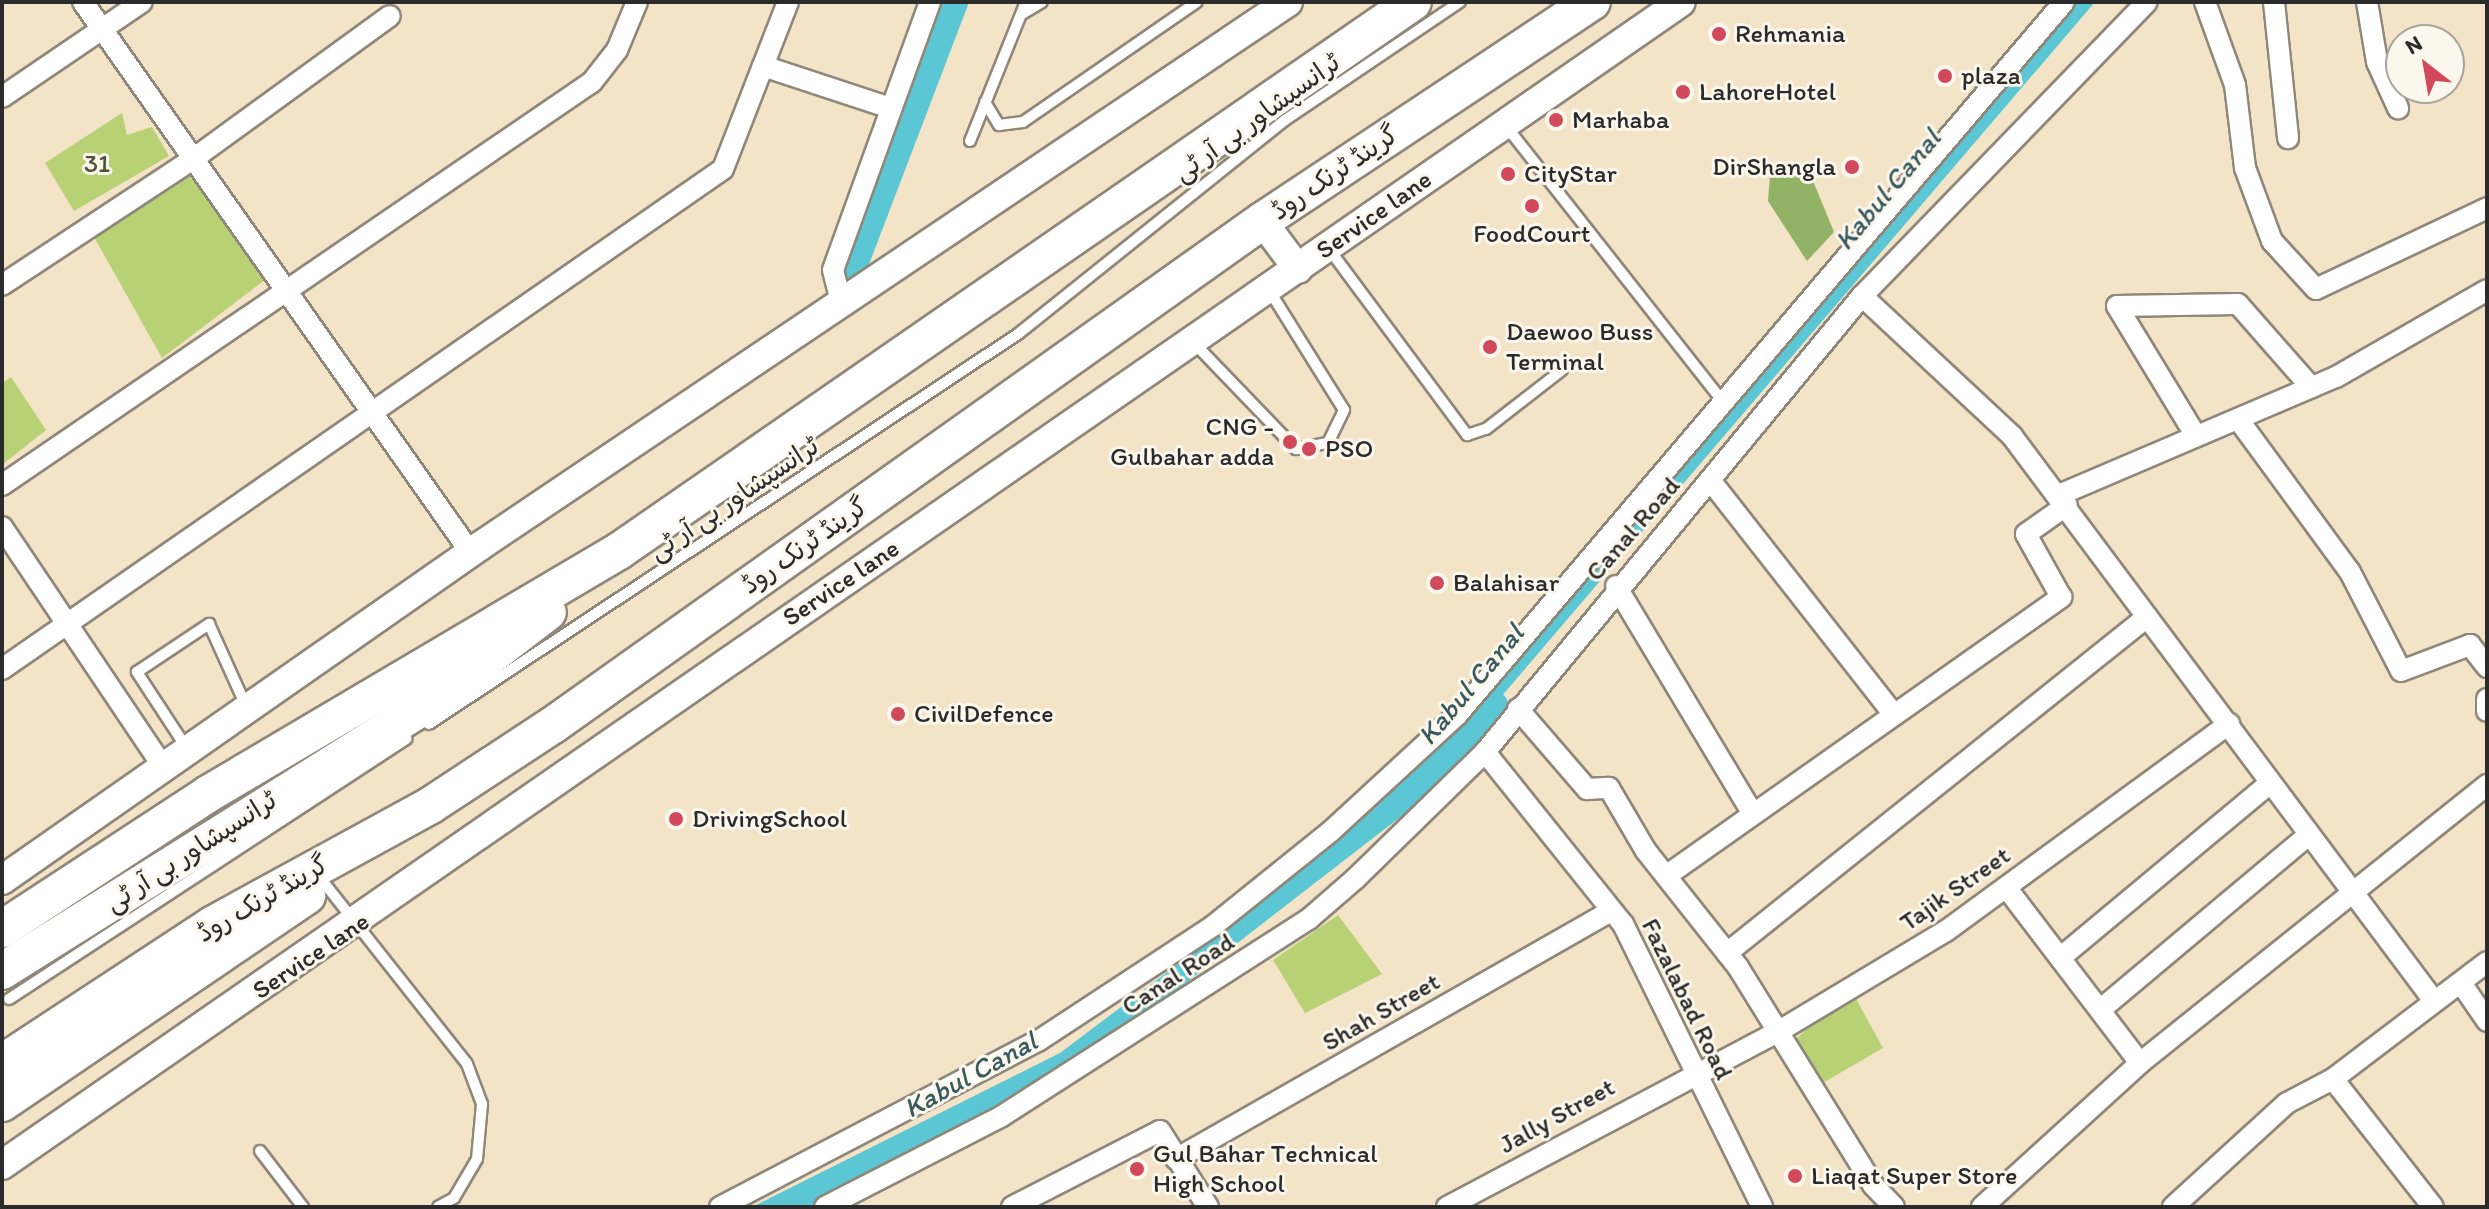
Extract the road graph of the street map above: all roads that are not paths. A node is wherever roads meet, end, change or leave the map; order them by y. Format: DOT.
graph roads {
  1 [pos="83,2"];
  2 [pos="142,2"];
  3 [pos="637,2"];
  4 [pos="788,2"];
  5 [pos="930,2"];
  6 [pos="1026,2"];
  7 [pos="1042,2"];
  8 [pos="1197,2"];
  9 [pos="1288,2"];
  10 [pos="1413,2"];
  11 [pos="1460,2"];
  12 [pos="1592,2"];
  13 [pos="1681,2"];
  14 [pos="2064,2"];
  15 [pos="2147,2"];
  16 [pos="2205,2"];
  17 [pos="2274,2"];
  18 [pos="2367,2"];
  19 [pos="1021,15"];
  20 [pos="390,16"];
  21 [pos="101,28"];
  22 [pos="763,66"];
  23 [pos="2,97"];
  24 [pos="985,102"];
  25 [pos="891,108"];
  26 [pos="2398,108"];
  27 [pos="1504,125"];
  28 [pos="2288,138"];
  29 [pos="970,141"];
  30 [pos="193,159"];
  31 [pos="2487,208"];
  32 [pos="1262,221"];
  33 [pos="1328,247"];
  34 [pos="1298,269"];
  35 [pos="2,285"];
  36 [pos="1269,290"];
  37 [pos="2487,290"];
  38 [pos="282,295"];
  39 [pos="1862,296"];
  40 [pos="842,306"];
  41 [pos="1193,342"];
  42 [pos="1562,370"];
  43 [pos="2311,387"];
  44 [pos="1721,399"];
  45 [pos="373,408"];
  46 [pos="2238,419"];
  47 [pos="2196,436"];
  48 [pos="1710,480"];
  49 [pos="2,485"];
  50 [pos="2063,500"];
  51 [pos="2,527"];
  52 [pos="619,551"];
  53 [pos="471,553"];
  54 [pos="1616,586"];
  55 [pos="2147,617"];
  56 [pos="70,621"];
  57 [pos="2487,667"];
  58 [pos="2,669"];
  59 [pos="2487,699"];
  60 [pos="246,706"];
  61 [pos="1518,709"];
  62 [pos="2487,711"];
  63 [pos="1894,715"];
  64 [pos="2229,724"];
  65 [pos="553,725"];
  66 [pos="186,747"];
  67 [pos="1485,752"];
  68 [pos="578,764"];
  69 [pos="162,765"];
  70 [pos="2270,783"];
  71 [pos="2487,785"];
  72 [pos="431,805"];
  73 [pos="96,812"];
  74 [pos="1753,814"];
  75 [pos="2306,837"];
  76 [pos="118,853"];
  77 [pos="1666,876"];
  78 [pos="2,880"];
  79 [pos="325,884"];
  80 [pos="2006,887"];
  81 [pos="2349,893"];
  82 [pos="1611,911"];
  83 [pos="362,922"];
  84 [pos="2,929"];
  85 [pos="1727,953"];
  86 [pos="2060,958"];
  87 [pos="2487,962"];
  88 [pos="2461,983"];
  89 [pos="6,985"];
  90 [pos="2434,1001"];
  91 [pos="2100,1010"];
  92 [pos="2487,1021"];
  93 [pos="1776,1033"];
  94 [pos="2,1063"];
  95 [pos="2140,1063"];
  96 [pos="1693,1070"];
  97 [pos="2333,1079"];
  98 [pos="2,1103"];
  99 [pos="260,1151"];
  100 [pos="1176,1159"];
  101 [pos="2,1165"];
  102 [pos="303,1207"];
  103 [pos="438,1207"];
  104 [pos="720,1207"];
  105 [pos="825,1207"];
  106 [pos="1012,1207"];
  107 [pos="1208,1207"];
  108 [pos="1447,1207"];
  109 [pos="1762,1207"];
  110 [pos="1894,1207"];
  111 [pos="1982,1207"];
  112 [pos="2173,1207"];
  113 [pos="2433,1207"];
  1 -- 21 [label="street"];
  2 -- 21 [label="street"];
  3 -- 38 [label="street"];
  4 -- 22 [label="street"];
  5 -- 25 [label="street"];
  6 -- 19 [label="lane"];
  7 -- 19 [label="lane"];
  8 -- 24 [label="lane"];
  9 -- 40 [label="street"];
  10 -- 52 [label="highway"];
  11 -- 89 [label="lane, ٹرانسپشاور بی آر ٹی"];
  12 -- 32 [label="highway, گرینڈ ٹرنک روڈ"];
  13 -- 27 [label="street, Service lane"];
  14 -- 44 [label="street"];
  15 -- 39 [label="street, Canal Road"];
  16 -- 31 [label="street"];
  17 -- 28 [label="street"];
  18 -- 26 [label="street"];
  19 -- 24 [label="lane"];
  20 -- 30 [label="street"];
  21 -- 23 [label="street"];
  21 -- 30 [label="street"];
  22 -- 25 [label="street"];
  22 -- 45 [label="street"];
  24 -- 29 [label="lane"];
  25 -- 40 [label="street"];
  27 -- 33 [label="street, Service lane"];
  27 -- 44 [label="lane"];
  30 -- 35 [label="street"];
  30 -- 38 [label="street"];
  32 -- 34 [label="street"];
  32 -- 65 [label="highway, گرینڈ ٹرنک روڈ"];
  33 -- 34 [label="street, Service lane"];
  33 -- 42 [label="lane"];
  34 -- 36 [label="street, Service lane"];
  36 -- 41 [label="street, Service lane"];
  36 -- 41 [label="lane"];
  37 -- 43 [label="street"];
  38 -- 45 [label="street"];
  38 -- 49 [label="street"];
  39 -- 48 [label="street, Canal Road"];
  39 -- 50 [label="street"];
  40 -- 53 [label="street"];
  41 -- 68 [label="street, Service lane"];
  43 -- 46 [label="street"];
  43 -- 47 [label="street"];
  44 -- 104 [label="street"];
  45 -- 53 [label="street"];
  45 -- 56 [label="street"];
  46 -- 47 [label="street"];
  46 -- 57 [label="street"];
  47 -- 50 [label="street"];
  48 -- 54 [label="street, Canal Road"];
  48 -- 63 [label="street"];
  50 -- 55 [label="street"];
  50 -- 63 [label="street"];
  51 -- 56 [label="street"];
  52 -- 76 [label="highway"];
  52 -- 89 [label="highway"];
  53 -- 60 [label="street"];
  54 -- 61 [label="street, Canal Road"];
  54 -- 74 [label="street"];
  55 -- 64 [label="street"];
  55 -- 85 [label="street"];
  56 -- 58 [label="street"];
  56 -- 69 [label="street"];
  59 -- 62 [label="street"];
  60 -- 66 [label="street"];
  60 -- 66 [label="lane"];
  61 -- 67 [label="street, Canal Road"];
  61 -- 77 [label="street"];
  63 -- 74 [label="street"];
  64 -- 70 [label="street"];
  64 -- 80 [label="street, Tajik Street"];
  65 -- 68 [label="street"];
  65 -- 72 [label="highway, گرینڈ ٹرنک روڈ"];
  66 -- 69 [label="street"];
  67 -- 82 [label="street, Fazalabad Road"];
  67 -- 105 [label="street, Canal Road"];
  68 -- 83 [label="street, Service lane"];
  69 -- 73 [label="street"];
  70 -- 75 [label="street"];
  70 -- 86 [label="street"];
  71 -- 81 [label="street"];
  72 -- 79 [label="highway"];
  72 -- 94 [label="highway, گرینڈ ٹرنک روڈ"];
  73 -- 76 [label="street"];
  73 -- 78 [label="street"];
  74 -- 77 [label="street"];
  75 -- 81 [label="street"];
  75 -- 91 [label="street"];
  76 -- 84 [label="highway"];
  77 -- 85 [label="street"];
  79 -- 83 [label="lane"];
  79 -- 98 [label="highway"];
  80 -- 86 [label="street"];
  80 -- 93 [label="street, Tajik Street"];
  81 -- 90 [label="street"];
  81 -- 95 [label="street"];
  82 -- 96 [label="street, Fazalabad Road"];
  82 -- 100 [label="street, Shah Street"];
  83 -- 101 [label="street, Service lane"];
  83 -- 103 [label="lane"];
  85 -- 93 [label="street"];
  86 -- 91 [label="street"];
  87 -- 88 [label="street"];
  88 -- 90 [label="street"];
  88 -- 92 [label="street"];
  90 -- 97 [label="street"];
  91 -- 95 [label="street"];
  93 -- 96 [label="street, Tajik Street"];
  93 -- 110 [label="street"];
  95 -- 111 [label="street"];
  96 -- 108 [label="street, Jally Street"];
  96 -- 109 [label="street, Fazalabad Road"];
  97 -- 112 [label="street"];
  97 -- 113 [label="street"];
  99 -- 102 [label="lane"];
  100 -- 106 [label="street"];
  100 -- 107 [label="street"];
}
